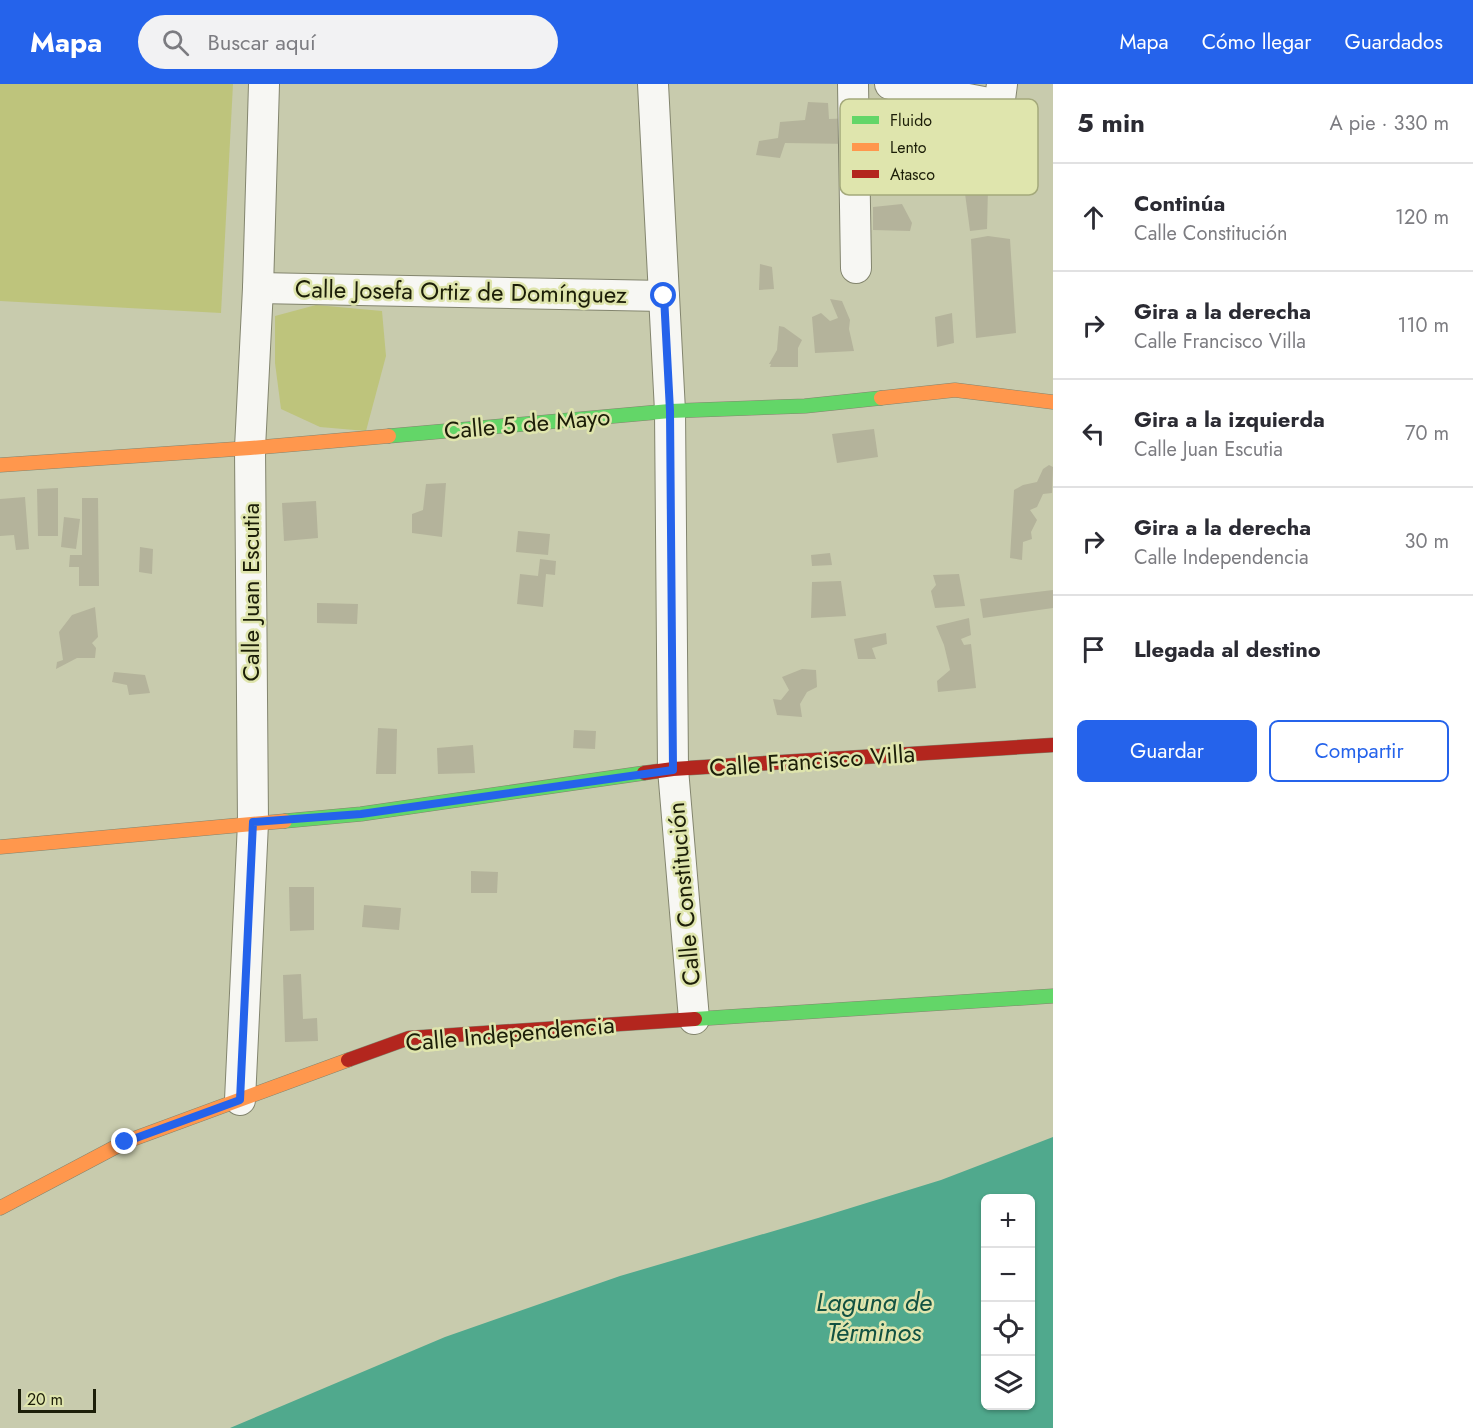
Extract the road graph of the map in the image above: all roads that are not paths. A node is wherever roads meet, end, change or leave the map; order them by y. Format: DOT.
graph roads {
  1 [pos="264,84"];
  2 [pos="653,84"];
  3 [pos="853,84"];
  4 [pos="890,84"];
  5 [pos="1001,94"];
  6 [pos="853,99"];
  7 [pos="855,195"];
  8 [pos="856,268"];
  9 [pos="258,288"];
  10 [pos="664,296"];
  11 [pos="1053,402"];
  12 [pos="670,411"];
  13 [pos="250,448"];
  14 [pos="0,465"];
  15 [pos="1053,745"];
  16 [pos="673,770"];
  17 [pos="253,822"];
  18 [pos="0,847"];
  19 [pos="1053,996"];
  20 [pos="694,1020"];
  21 [pos="240,1100"];
  22 [pos="0,1208"];
  1 -- 9 [label="street, Calle Juan Escutia"];
  2 -- 10 [label="street, Calle Constitución"];
  3 -- 6 [label="street"];
  4 -- 5 [label="street"];
  7 -- 8 [label="street"];
  9 -- 10 [label="street, Calle Josefa Ortiz de Domínguez"];
  9 -- 13 [label="street, Calle Juan Escutia"];
  10 -- 12 [label="street, Calle Constitución"];
  11 -- 12 [label="street, Calle 5 de Mayo"];
  12 -- 13 [label="street, Calle 5 de Mayo"];
  12 -- 16 [label="street, Calle Constitución"];
  13 -- 14 [label="street, Calle 5 de Mayo"];
  13 -- 17 [label="street, Calle Juan Escutia"];
  15 -- 16 [label="street, Calle Francisco Villa"];
  16 -- 17 [label="street, Calle Francisco Villa"];
  16 -- 20 [label="street, Calle Constitución"];
  17 -- 18 [label="street, Calle Francisco Villa"];
  17 -- 21 [label="street, Calle Juan Escutia"];
  19 -- 20 [label="street, Calle Independencia"];
  20 -- 21 [label="street, Calle Independencia"];
  21 -- 22 [label="street, Calle Independencia"];
}
